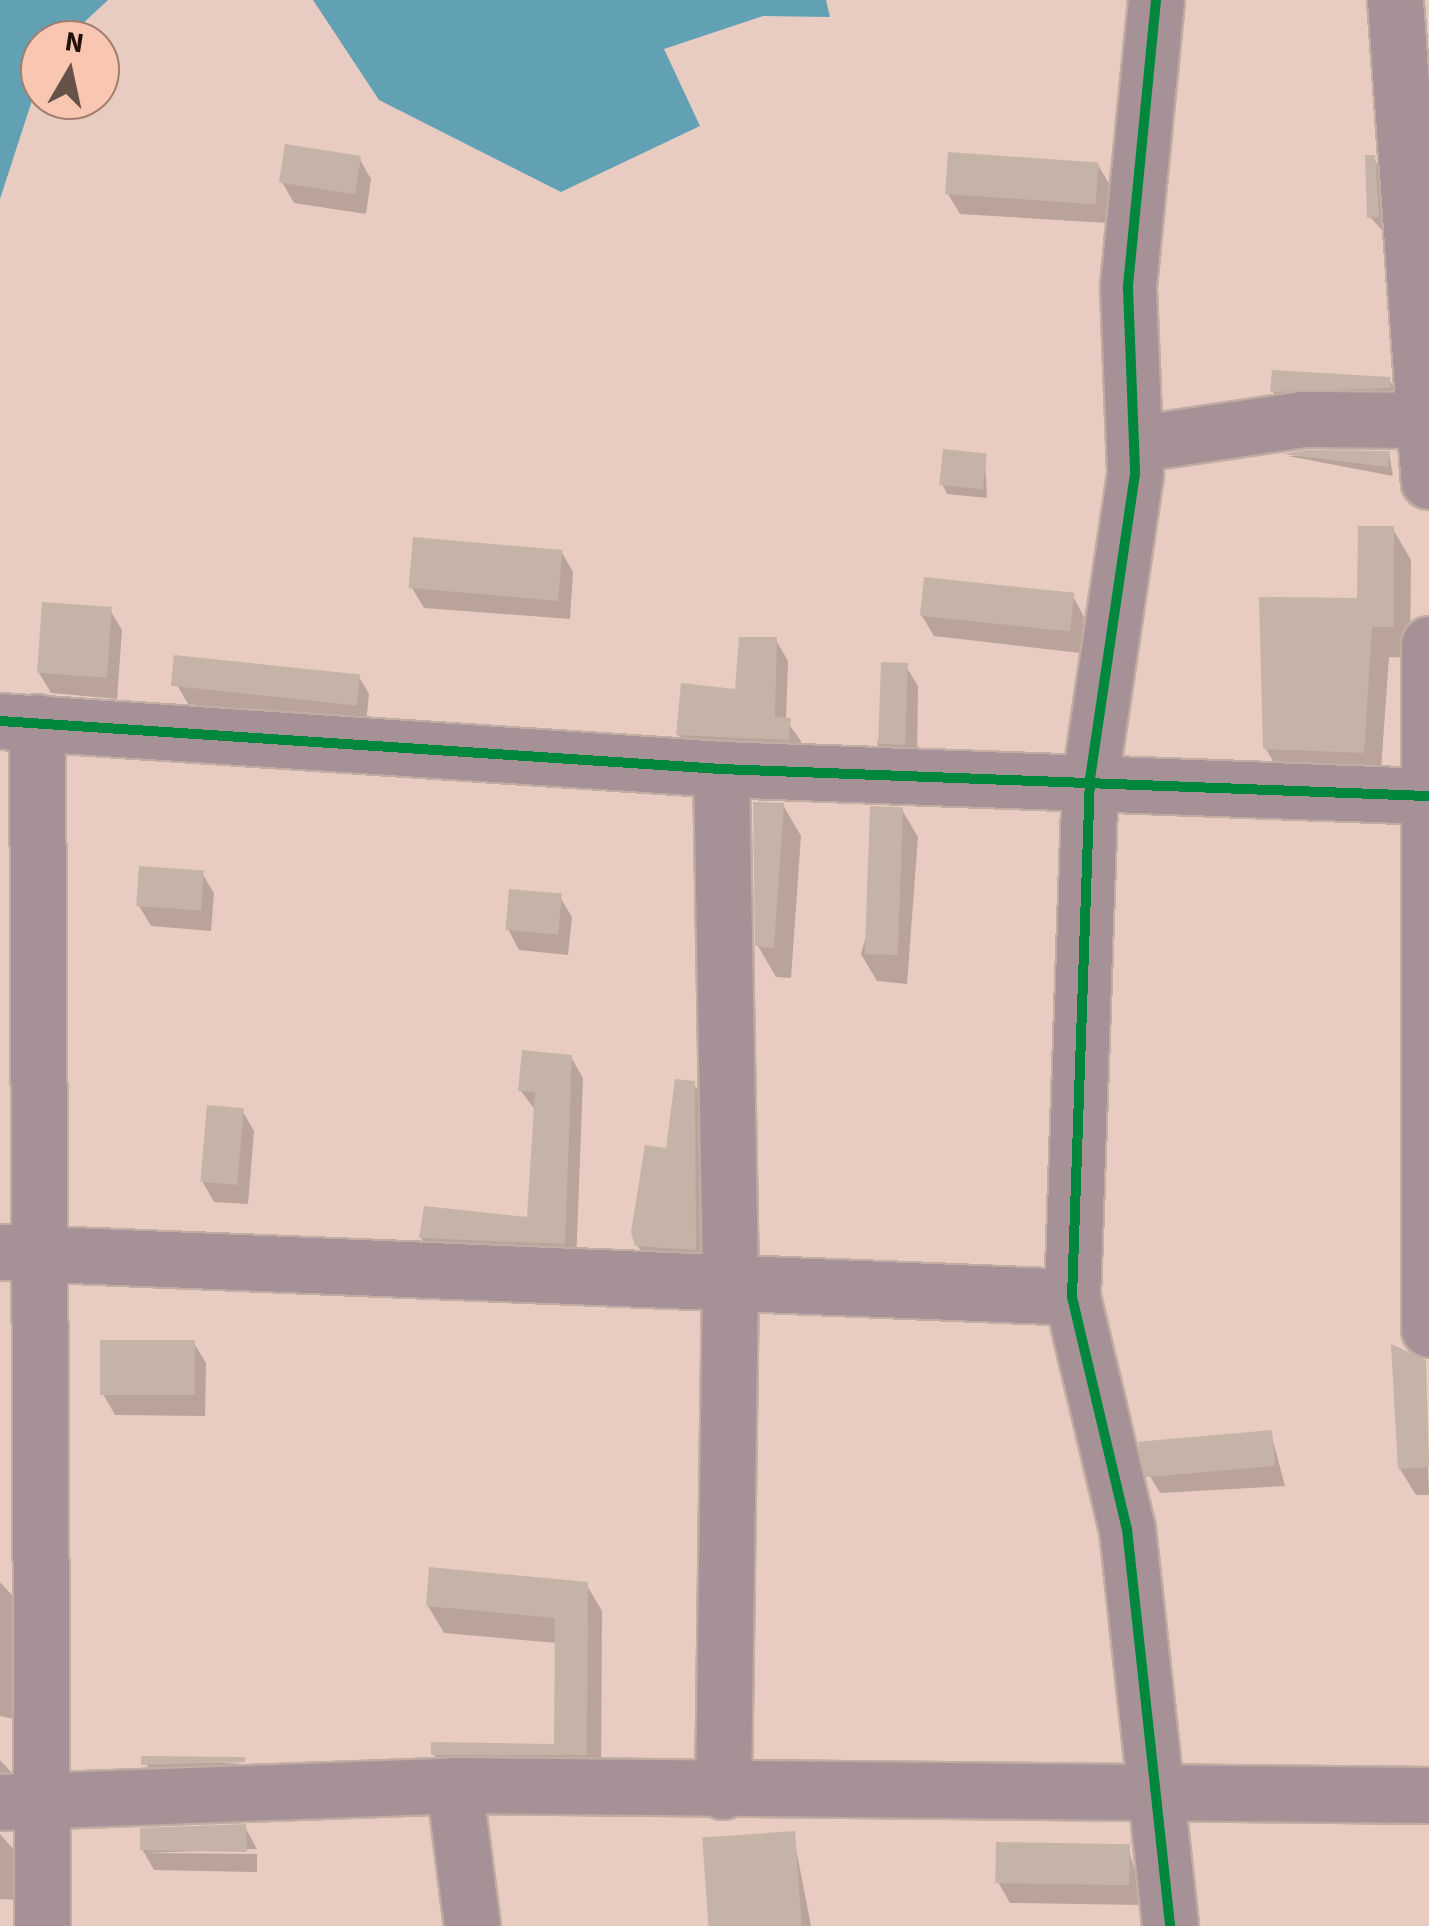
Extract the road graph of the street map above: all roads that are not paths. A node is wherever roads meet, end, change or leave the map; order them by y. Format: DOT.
graph roads {
  1 [pos="1156,0"];
  2 [pos="1395,0"];
  3 [pos="1426,420"];
  4 [pos="1134,444"];
  5 [pos="1429,481"];
  6 [pos="1429,644"];
  7 [pos="19,721"];
  8 [pos="721,769"];
  9 [pos="1090,777"];
  10 [pos="1428,810"];
  11 [pos="20,1253"];
  12 [pos="730,1278"];
  13 [pos="1072,1298"];
  14 [pos="1429,1328"];
  15 [pos="454,1785"];
  16 [pos="723,1791"];
  17 [pos="1429,1795"];
  18 [pos="1153,1798"];
  19 [pos="20,1802"];
  20 [pos="42,1926"];
  21 [pos="472,1926"];
  22 [pos="1170,1926"];
  1 -- 4 [label="street"];
  2 -- 3 [label="street"];
  3 -- 4 [label="street"];
  3 -- 5 [label="street"];
  4 -- 9 [label="street"];
  6 -- 10 [label="street"];
  7 -- 8 [label="street"];
  7 -- 11 [label="street"];
  8 -- 9 [label="street"];
  8 -- 12 [label="street"];
  9 -- 10 [label="street"];
  9 -- 13 [label="street"];
  10 -- 14 [label="street"];
  11 -- 12 [label="street"];
  11 -- 19 [label="street"];
  12 -- 13 [label="street"];
  12 -- 16 [label="street"];
  13 -- 18 [label="street"];
  15 -- 16 [label="street"];
  15 -- 19 [label="street"];
  15 -- 21 [label="street"];
  16 -- 18 [label="street"];
  17 -- 18 [label="street"];
  18 -- 22 [label="street"];
  19 -- 20 [label="street"];
}
